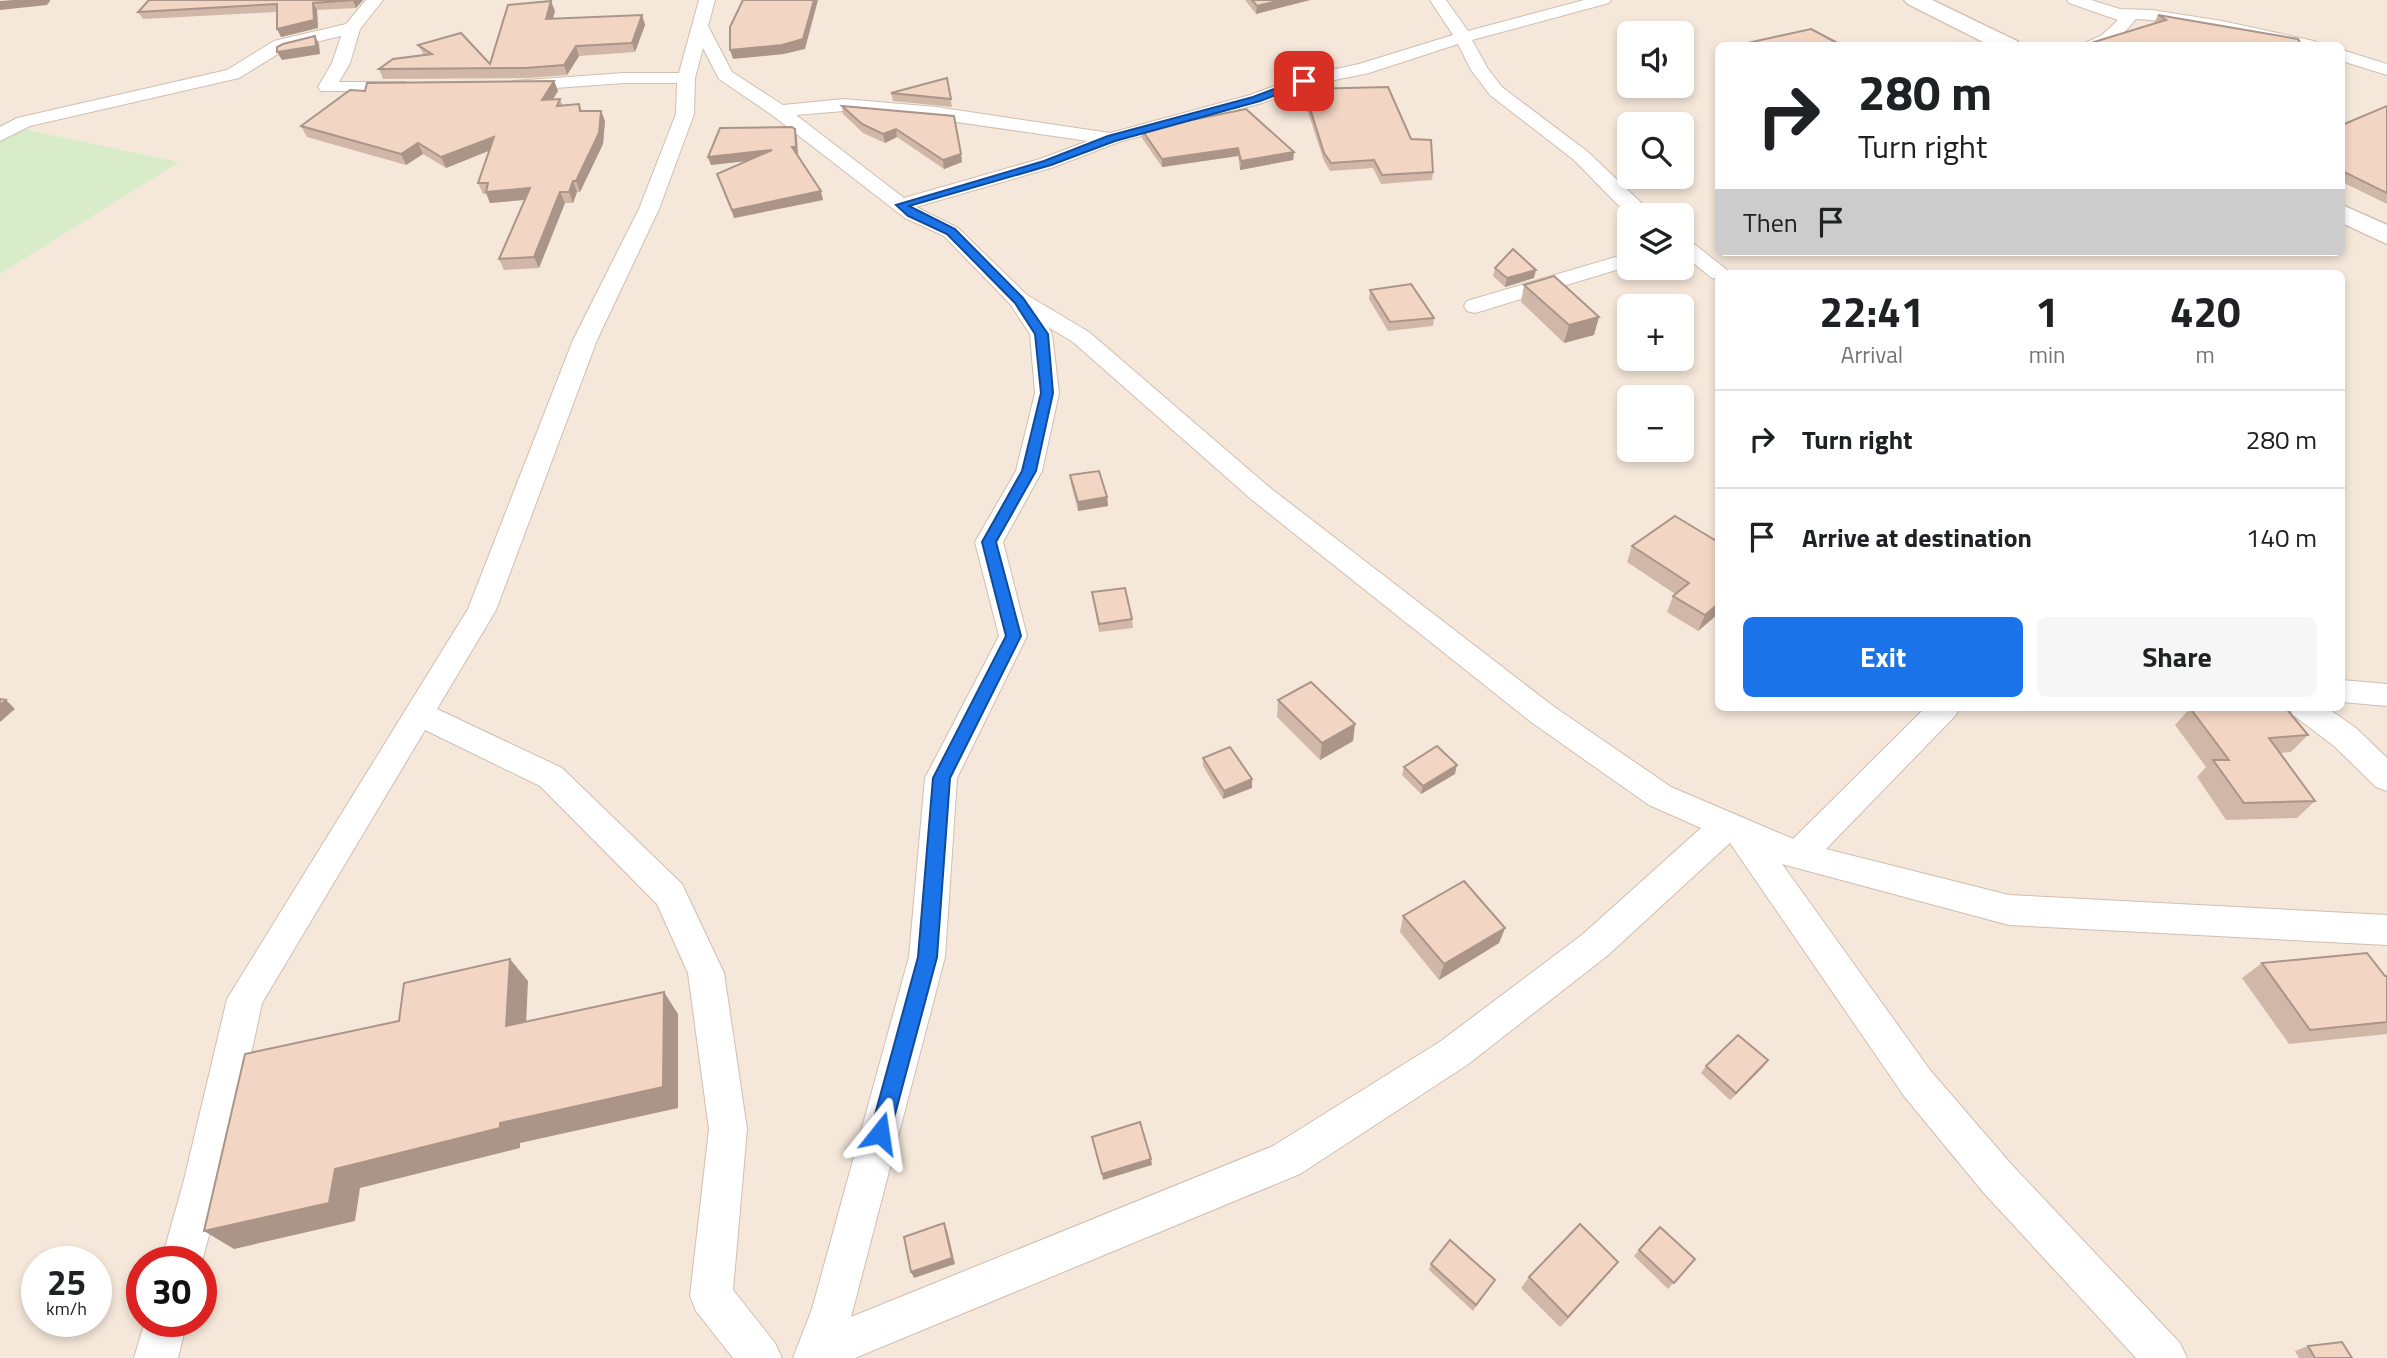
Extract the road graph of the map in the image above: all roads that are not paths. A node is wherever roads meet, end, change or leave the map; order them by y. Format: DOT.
graph roads {
  1 [pos="375,0"];
  2 [pos="707,0"];
  3 [pos="1438,0"];
  4 [pos="1603,0"];
  5 [pos="1915,0"];
  6 [pos="2075,0"];
  7 [pos="2121,14"];
  8 [pos="700,26"];
  9 [pos="352,28"];
  10 [pos="1463,37"];
  11 [pos="2001,42"];
  12 [pos="2099,42"];
  13 [pos="2296,42"];
  14 [pos="2345,56"];
  15 [pos="2387,70"];
  16 [pos="686,78"];
  17 [pos="421,86"];
  18 [pos="502,86"];
  19 [pos="779,111"];
  20 [pos="0,135"];
  21 [pos="1112,138"];
  22 [pos="1628,203"];
  23 [pos="901,205"];
  24 [pos="2345,215"];
  25 [pos="2387,236"];
  26 [pos="1694,254"];
  27 [pos="1617,263"];
  28 [pos="1716,270"];
  29 [pos="1019,300"];
  30 [pos="1475,306"];
  31 [pos="2345,691"];
  32 [pos="2387,695"];
  33 [pos="1941,711"];
  34 [pos="2310,711"];
  35 [pos="419,714"];
  36 [pos="2387,778"];
  37 [pos="1733,828"];
  38 [pos="1798,856"];
  39 [pos="2387,930"];
  40 [pos="186,1246"];
  41 [pos="162,1337"];
  42 [pos="816,1355"];
  43 [pos="156,1358"];
  44 [pos="761,1358"];
  45 [pos="2165,1358"];
  1 -- 9 [label="street"];
  2 -- 8 [label="street"];
  3 -- 10 [label="street"];
  4 -- 10 [label="street"];
  5 -- 11 [label="main road"];
  6 -- 7 [label="street"];
  7 -- 12 [label="street"];
  7 -- 13 [label="street"];
  8 -- 16 [label="street"];
  8 -- 19 [label="street"];
  9 -- 17 [label="street"];
  9 -- 20 [label="street"];
  10 -- 21 [label="street"];
  10 -- 22 [label="street"];
  14 -- 15 [label="street"];
  16 -- 18 [label="street"];
  16 -- 35 [label="street"];
  19 -- 21 [label="street"];
  19 -- 23 [label="street"];
  21 -- 23 [label="street"];
  23 -- 29 [label="street"];
  24 -- 25 [label="main road"];
  26 -- 28 [label="street"];
  27 -- 30 [label="street"];
  29 -- 37 [label="street"];
  29 -- 42 [label="street"];
  31 -- 32 [label="street"];
  33 -- 38 [label="street"];
  34 -- 36 [label="street"];
  35 -- 40 [label="street"];
  35 -- 44 [label="street"];
  37 -- 38 [label="street"];
  37 -- 42 [label="street"];
  37 -- 45 [label="street"];
  38 -- 39 [label="street"];
  41 -- 43 [label="street"];
}
